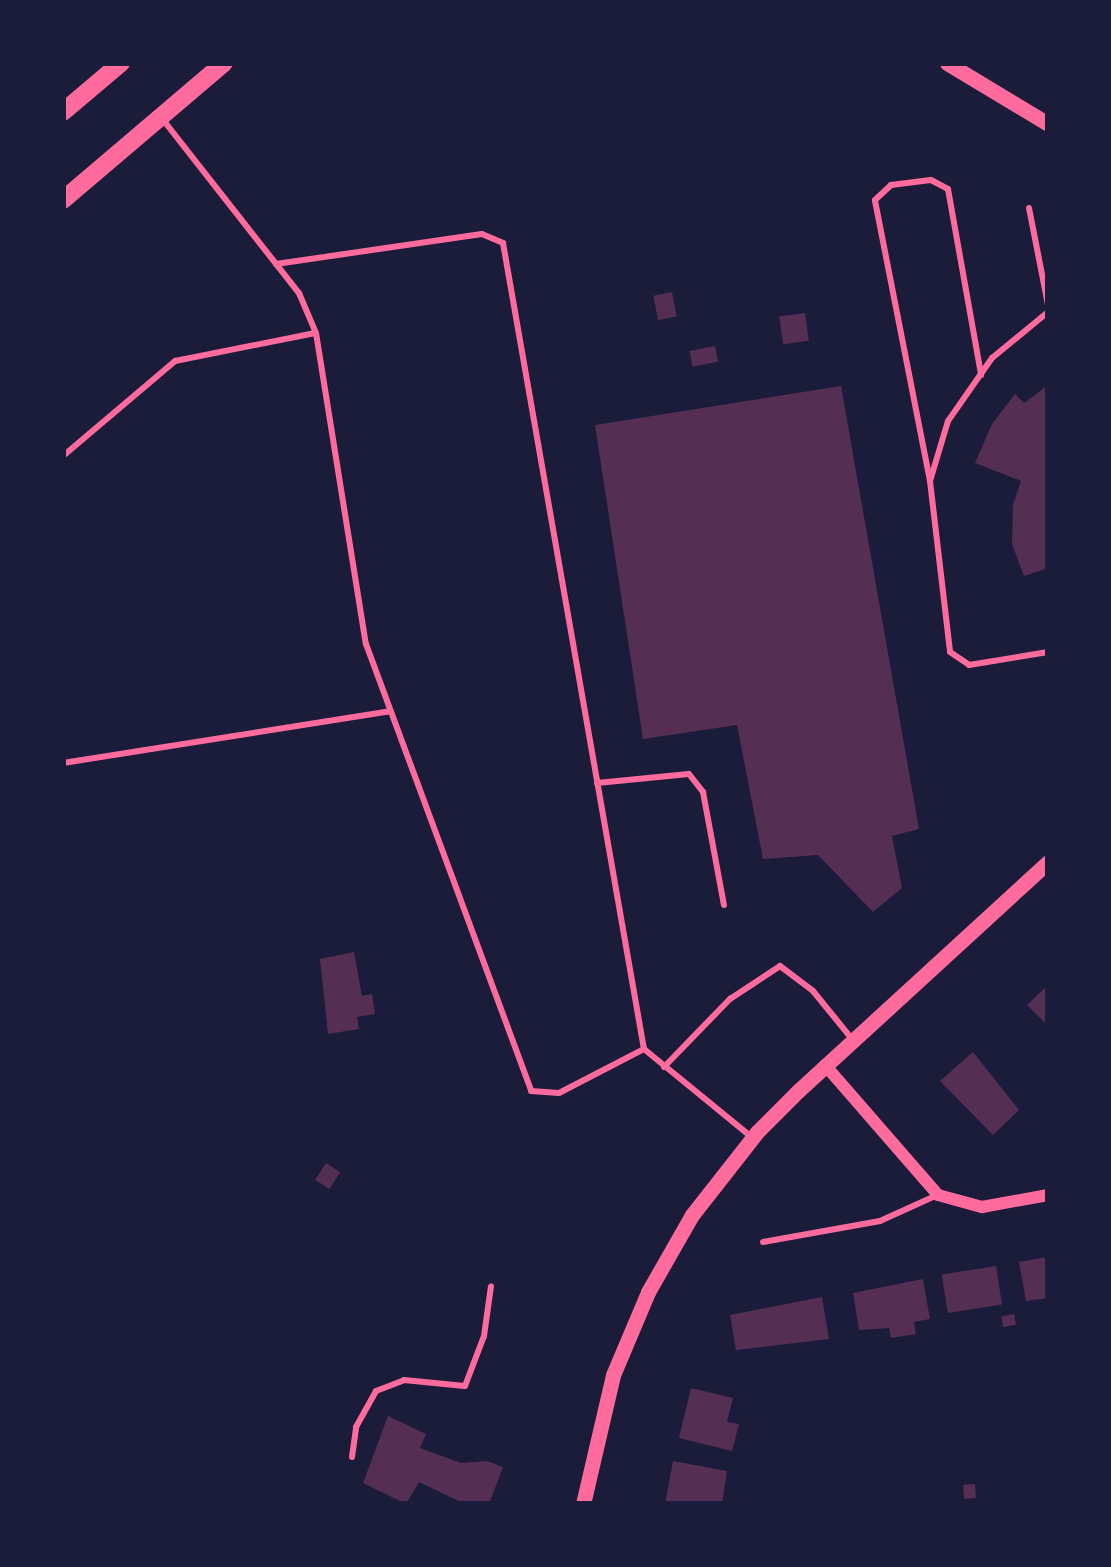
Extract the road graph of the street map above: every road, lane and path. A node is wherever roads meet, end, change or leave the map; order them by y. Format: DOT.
graph roads {
  1 [pos="121,63"];
  2 [pos="224,63"];
  3 [pos="946,63"];
  4 [pos="63,112"];
  5 [pos="162,118"];
  6 [pos="1048,124"];
  7 [pos="63,200"];
  8 [pos="1029,208"];
  9 [pos="276,264"];
  10 [pos="1048,309"];
  11 [pos="316,333"];
  12 [pos="981,374"];
  13 [pos="63,456"];
  14 [pos="930,481"];
  15 [pos="1048,652"];
  16 [pos="390,711"];
  17 [pos="63,763"];
  18 [pos="597,783"];
  19 [pos="1048,862"];
  20 [pos="724,905"];
  21 [pos="852,1039"];
  22 [pos="644,1049"];
  23 [pos="825,1065"];
  24 [pos="664,1067"];
  25 [pos="752,1138"];
  26 [pos="938,1195"];
  27 [pos="1048,1195"];
  28 [pos="764,1242"];
  29 [pos="491,1286"];
  30 [pos="352,1457"];
  31 [pos="584,1504"];
  1 -- 4 [label="main road"];
  2 -- 5 [label="main road"];
  3 -- 6 [label="street"];
  5 -- 7 [label="main road"];
  5 -- 9 [label="lane"];
  8 -- 10 [label="lane"];
  9 -- 11 [label="lane"];
  9 -- 18 [label="lane"];
  10 -- 12 [label="lane"];
  11 -- 13 [label="lane"];
  11 -- 16 [label="lane"];
  12 -- 14 [label="lane"];
  12 -- 14 [label="lane"];
  14 -- 15 [label="lane"];
  16 -- 17 [label="lane"];
  16 -- 22 [label="lane"];
  18 -- 20 [label="lane"];
  18 -- 22 [label="lane"];
  19 -- 21 [label="street"];
  21 -- 23 [label="street"];
  21 -- 24 [label="lane"];
  22 -- 24 [label="lane"];
  23 -- 25 [label="street"];
  23 -- 26 [label="street"];
  24 -- 25 [label="lane"];
  25 -- 31 [label="street"];
  26 -- 27 [label="street"];
  26 -- 28 [label="lane"];
  29 -- 30 [label="lane"];
}
